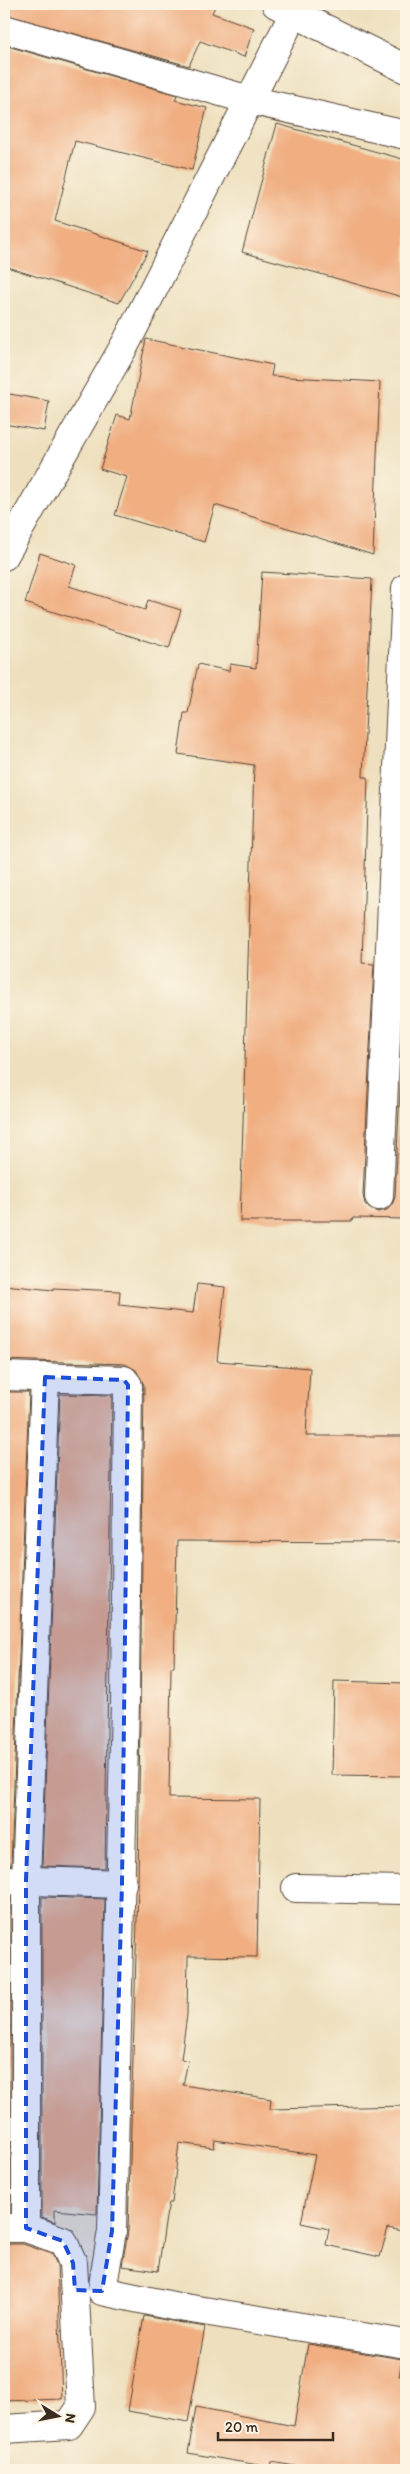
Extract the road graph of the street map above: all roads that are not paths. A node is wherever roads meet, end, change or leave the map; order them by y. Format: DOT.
graph roads {
  1 [pos="285,8"];
  2 [pos="4,29"];
  3 [pos="406,69"];
  4 [pos="249,100"];
  5 [pos="406,135"];
  6 [pos="4,556"];
  7 [pos="406,588"];
  8 [pos="403,751"];
  9 [pos="379,1196"];
  10 [pos="4,1376"];
  11 [pos="45,1377"];
  12 [pos="15,1880"];
  13 [pos="122,1884"];
  14 [pos="296,1888"];
  15 [pos="406,1890"];
  16 [pos="15,2228"];
  17 [pos="89,2290"];
  18 [pos="406,2344"];
  19 [pos="4,2429"];
  1 -- 3 [label="street"];
  1 -- 4 [label="street"];
  2 -- 4 [label="street"];
  4 -- 5 [label="street"];
  4 -- 6 [label="street"];
  7 -- 8 [label="street"];
  8 -- 9 [label="street"];
  10 -- 11 [label="street"];
  11 -- 12 [label="street"];
  11 -- 13 [label="street"];
  12 -- 13 [label="street"];
  12 -- 16 [label="street"];
  13 -- 17 [label="street"];
  14 -- 15 [label="street"];
  16 -- 17 [label="street"];
  17 -- 18 [label="street"];
  17 -- 19 [label="street"];
}
